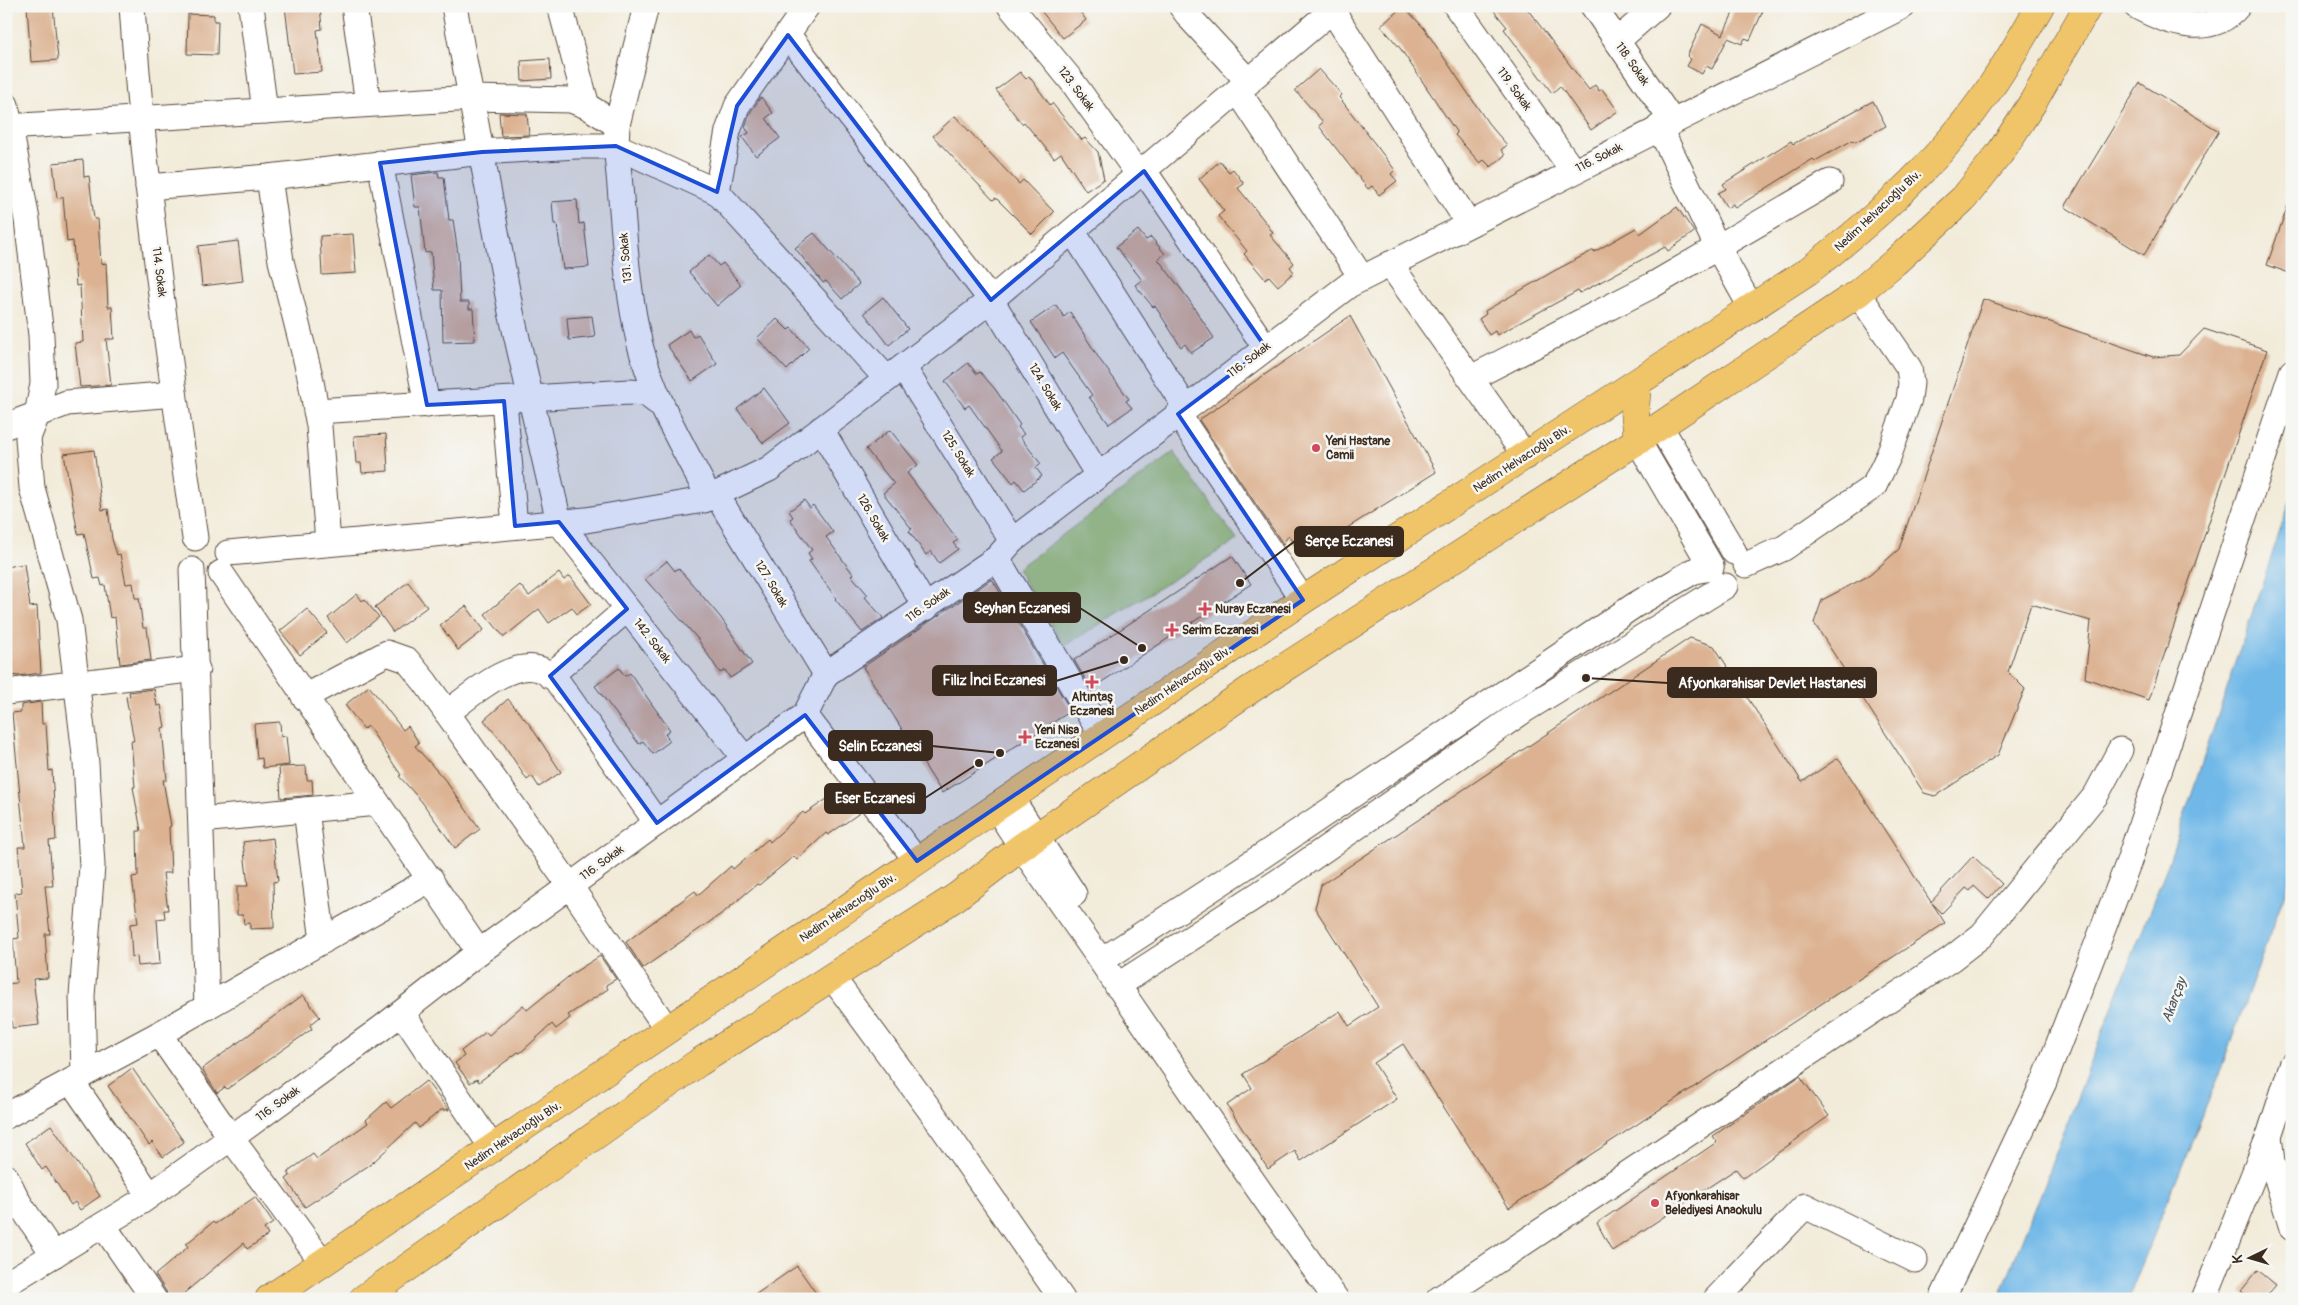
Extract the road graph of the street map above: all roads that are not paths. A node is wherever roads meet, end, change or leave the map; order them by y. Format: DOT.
graph roads {
  1 [pos="132,6"];
  2 [pos="250,6"];
  3 [pos="354,6"];
  4 [pos="454,6"];
  5 [pos="560,6"];
  6 [pos="646,6"];
  7 [pos="807,6"];
  8 [pos="1010,6"];
  9 [pos="1181,6"];
  10 [pos="1456,6"];
  11 [pos="1593,6"];
  12 [pos="1657,6"];
  13 [pos="1903,6"];
  14 [pos="2040,6"];
  15 [pos="2088,6"];
  16 [pos="2136,6"];
  17 [pos="2238,6"];
  18 [pos="1335,8"];
  19 [pos="788,35"];
  20 [pos="1617,41"];
  21 [pos="1244,87"];
  22 [pos="472,98"];
  23 [pos="368,104"];
  24 [pos="587,106"];
  25 [pos="266,111"];
  26 [pos="8,120"];
  27 [pos="140,120"];
  28 [pos="1665,124"];
  29 [pos="616,136"];
  30 [pos="482,152"];
  31 [pos="380,164"];
  32 [pos="1573,171"];
  33 [pos="1142,173"];
  34 [pos="270,177"];
  35 [pos="1830,182"];
  36 [pos="148,187"];
  37 [pos="717,192"];
  38 [pos="1469,224"];
  39 [pos="1073,232"];
  40 [pos="1718,248"];
  41 [pos="1390,264"];
  42 [pos="1362,278"];
  43 [pos="1858,293"];
  44 [pos="991,300"];
  45 [pos="1752,308"];
  46 [pos="1266,348"];
  47 [pos="2292,372"];
  48 [pos="895,373"];
  49 [pos="1471,378"];
  50 [pos="1637,384"];
  51 [pos="174,394"];
  52 [pos="532,399"];
  53 [pos="504,401"];
  54 [pos="427,405"];
  55 [pos="662,405"];
  56 [pos="316,411"];
  57 [pos="1182,411"];
  58 [pos="37,415"];
  59 [pos="6,426"];
  60 [pos="821,429"];
  61 [pos="1649,434"];
  62 [pos="1526,457"];
  63 [pos="1098,475"];
  64 [pos="712,496"];
  65 [pos="559,522"];
  66 [pos="514,526"];
  67 [pos="195,538"];
  68 [pos="328,543"];
  69 [pos="1004,549"];
  70 [pos="1740,559"];
  71 [pos="225,563"];
  72 [pos="192,570"];
  73 [pos="1716,574"];
  74 [pos="1303,600"];
  75 [pos="926,608"];
  76 [pos="628,609"];
  77 [pos="197,669"];
  78 [pos="826,674"];
  79 [pos="550,676"];
  80 [pos="78,683"];
  81 [pos="6,692"];
  82 [pos="304,697"];
  83 [pos="447,713"];
  84 [pos="806,715"];
  85 [pos="1102,736"];
  86 [pos="2120,750"];
  87 [pos="745,759"];
  88 [pos="377,803"];
  89 [pos="1004,803"];
  90 [pos="306,810"];
  91 [pos="200,820"];
  92 [pos="657,823"];
  93 [pos="1028,843"];
  94 [pos="918,861"];
  95 [pos="431,879"];
  96 [pos="570,886"];
  97 [pos="322,941"];
  98 [pos="479,952"];
  99 [pos="1107,957"];
  100 [pos="832,977"];
  101 [pos="1124,982"];
  102 [pos="207,1006"];
  103 [pos="402,1013"];
  104 [pos="668,1029"];
  105 [pos="159,1034"];
  106 [pos="2292,1065"];
  107 [pos="77,1077"];
  108 [pos="6,1116"];
  109 [pos="2268,1136"];
  110 [pos="231,1138"];
  111 [pos="493,1149"];
  112 [pos="6,1177"];
  113 [pos="150,1195"];
  114 [pos="103,1225"];
  115 [pos="2292,1228"];
  116 [pos="54,1254"];
  117 [pos="1915,1260"];
  118 [pos="323,1263"];
  119 [pos="6,1284"];
  120 [pos="154,1299"];
  121 [pos="270,1299"];
  122 [pos="363,1299"];
  123 [pos="1062,1299"];
  124 [pos="1336,1299"];
  125 [pos="1439,1299"];
  126 [pos="1716,1299"];
  127 [pos="1942,1299"];
  128 [pos="2204,1299"];
  1 -- 27 [label="street, 114. Sokak"];
  2 -- 25 [label="street"];
  3 -- 23 [label="street"];
  4 -- 22 [label="street"];
  5 -- 24 [label="street"];
  6 -- 29 [label="street, 131. Sokak"];
  7 -- 19 [label="street"];
  8 -- 33 [label="street, 123. Sokak"];
  9 -- 21 [label="street"];
  10 -- 32 [label="street, 119. Sokak"];
  11 -- 20 [label="street, 118. Sokak"];
  12 -- 20 [label="street"];
  13 -- 28 [label="street, 116. Sokak"];
  14 -- 45 [label="main road, Nedim Helvacıoğlu Blv."];
  15 -- 43 [label="main road"];
  16 -- 17 [label="street"];
  18 -- 21 [label="street"];
  18 -- 38 [label="street"];
  19 -- 37 [label="street"];
  19 -- 44 [label="street, 124. Sokak"];
  20 -- 28 [label="street, 118. Sokak"];
  21 -- 33 [label="street"];
  21 -- 42 [label="street"];
  22 -- 23 [label="street"];
  22 -- 24 [label="street"];
  22 -- 30 [label="street"];
  23 -- 25 [label="street"];
  24 -- 29 [label="street"];
  25 -- 27 [label="street"];
  26 -- 27 [label="street"];
  26 -- 58 [label="street"];
  27 -- 36 [label="street, 114. Sokak"];
  28 -- 32 [label="street, 116. Sokak"];
  28 -- 40 [label="street, 118. Sokak"];
  29 -- 30 [label="street"];
  29 -- 37 [label="street"];
  29 -- 55 [label="street, 131. Sokak"];
  30 -- 31 [label="street"];
  30 -- 52 [label="street"];
  31 -- 34 [label="street"];
  31 -- 54 [label="street"];
  32 -- 38 [label="street, 116. Sokak"];
  33 -- 39 [label="street"];
  33 -- 46 [label="street, 123. Sokak"];
  34 -- 36 [label="street"];
  34 -- 56 [label="street"];
  35 -- 40 [label="street"];
  36 -- 51 [label="street, 114. Sokak"];
  37 -- 48 [label="street, 125. Sokak"];
  38 -- 41 [label="street, 116. Sokak"];
  39 -- 44 [label="street"];
  39 -- 57 [label="street"];
  40 -- 45 [label="street, 118. Sokak"];
  40 -- 49 [label="street"];
  41 -- 42 [label="street, 116. Sokak"];
  41 -- 49 [label="street"];
  42 -- 46 [label="street, 116. Sokak"];
  43 -- 61 [label="main road"];
  43 -- 70 [label="street"];
  44 -- 48 [label="street"];
  44 -- 63 [label="street, 124. Sokak"];
  45 -- 50 [label="main road, Nedim Helvacıoğlu Blv."];
  46 -- 57 [label="street, 116. Sokak"];
  47 -- 127 [label="street"];
  48 -- 60 [label="street"];
  48 -- 69 [label="street, 125. Sokak"];
  49 -- 62 [label="street"];
  50 -- 61 [label="main road"];
  50 -- 62 [label="main road, Nedim Helvacıoğlu Blv."];
  51 -- 58 [label="street"];
  51 -- 67 [label="street, 114. Sokak"];
  52 -- 53 [label="street"];
  52 -- 55 [label="street"];
  52 -- 65 [label="street"];
  53 -- 54 [label="street"];
  53 -- 66 [label="street"];
  54 -- 56 [label="street"];
  55 -- 64 [label="street, 131. Sokak"];
  56 -- 68 [label="street"];
  57 -- 63 [label="street, 116. Sokak"];
  57 -- 74 [label="street"];
  58 -- 59 [label="street"];
  58 -- 80 [label="street"];
  60 -- 64 [label="street"];
  60 -- 75 [label="street, 126. Sokak"];
  61 -- 70 [label="street"];
  61 -- 73 [label="street"];
  61 -- 93 [label="main road"];
  62 -- 74 [label="main road, Nedim Helvacıoğlu Blv."];
  63 -- 69 [label="street, 116. Sokak"];
  64 -- 65 [label="street"];
  64 -- 78 [label="street, 127. Sokak"];
  65 -- 66 [label="street"];
  65 -- 76 [label="street, 142. Sokak"];
  66 -- 68 [label="street"];
  67 -- 71 [label="street"];
  67 -- 72 [label="street"];
  68 -- 71 [label="street"];
  69 -- 75 [label="street, 116. Sokak"];
  69 -- 85 [label="street, 125. Sokak"];
  70 -- 73 [label="street"];
  71 -- 72 [label="street"];
  71 -- 82 [label="street"];
  72 -- 77 [label="street"];
  73 -- 99 [label="street"];
  73 -- 101 [label="street"];
  74 -- 85 [label="main road, Nedim Helvacıoğlu Blv."];
  75 -- 78 [label="street, 116. Sokak"];
  76 -- 79 [label="street"];
  76 -- 87 [label="street, 142. Sokak"];
  77 -- 80 [label="street"];
  77 -- 91 [label="street"];
  78 -- 84 [label="street, 116. Sokak"];
  79 -- 83 [label="street"];
  79 -- 92 [label="street"];
  80 -- 81 [label="street"];
  80 -- 107 [label="street"];
  82 -- 83 [label="street"];
  82 -- 88 [label="street"];
  83 -- 96 [label="street"];
  84 -- 87 [label="street, 116. Sokak"];
  84 -- 94 [label="street"];
  85 -- 89 [label="main road, Nedim Helvacıoğlu Blv."];
  86 -- 125 [label="street"];
  87 -- 92 [label="street, 116. Sokak"];
  88 -- 90 [label="street"];
  88 -- 95 [label="street"];
  89 -- 93 [label="street"];
  89 -- 94 [label="main road, Nedim Helvacıoğlu Blv."];
  90 -- 91 [label="street"];
  90 -- 97 [label="street"];
  91 -- 102 [label="street"];
  92 -- 96 [label="street, 116. Sokak"];
  93 -- 99 [label="street"];
  93 -- 100 [label="main road"];
  94 -- 104 [label="main road, Nedim Helvacıoğlu Blv."];
  95 -- 97 [label="street"];
  95 -- 98 [label="street"];
  96 -- 98 [label="street, 116. Sokak"];
  96 -- 104 [label="street"];
  97 -- 102 [label="street"];
  98 -- 103 [label="street, 116. Sokak"];
  99 -- 101 [label="street"];
  100 -- 122 [label="main road"];
  100 -- 123 [label="street"];
  101 -- 124 [label="street"];
  102 -- 105 [label="street"];
  103 -- 110 [label="street, 116. Sokak"];
  103 -- 111 [label="street"];
  104 -- 111 [label="main road, Nedim Helvacıoğlu Blv."];
  105 -- 107 [label="street"];
  105 -- 110 [label="street"];
  106 -- 109 [label="street"];
  107 -- 108 [label="street"];
  107 -- 113 [label="street"];
  109 -- 115 [label="street"];
  109 -- 128 [label="street"];
  110 -- 113 [label="street, 116. Sokak"];
  110 -- 118 [label="street"];
  111 -- 118 [label="main road, Nedim Helvacıoğlu Blv."];
  112 -- 116 [label="street"];
  113 -- 114 [label="street, 116. Sokak"];
  114 -- 116 [label="street, 116. Sokak"];
  114 -- 120 [label="street"];
  116 -- 119 [label="street, 116. Sokak"];
  117 -- 126 [label="street"];
  118 -- 121 [label="main road, Nedim Helvacıoğlu Blv."];
}
